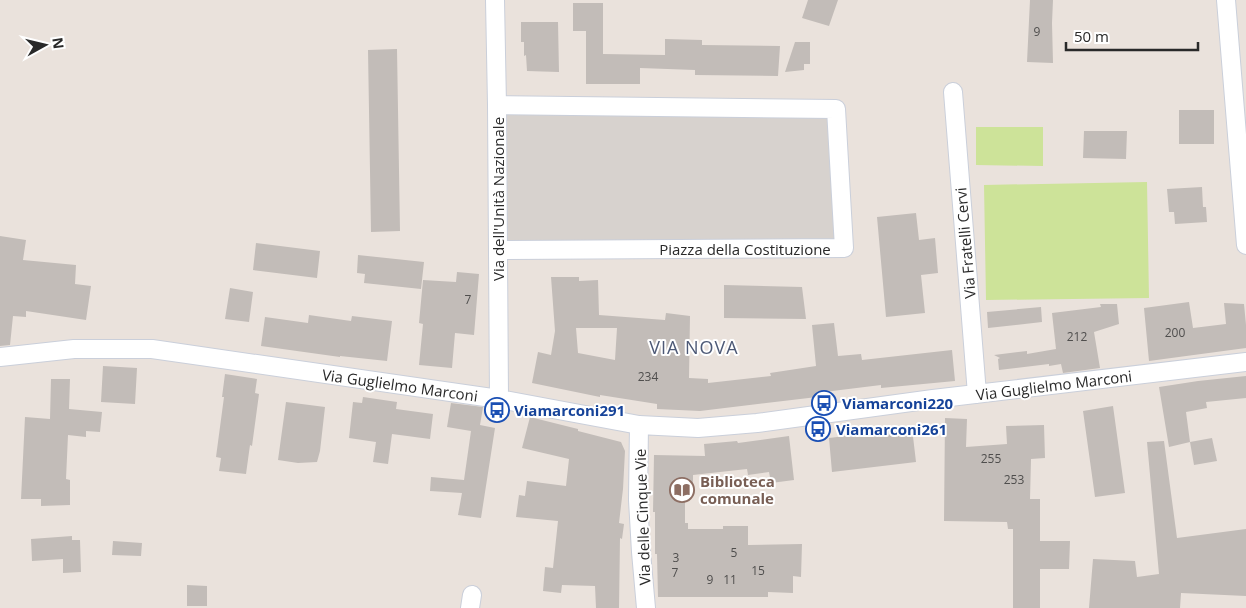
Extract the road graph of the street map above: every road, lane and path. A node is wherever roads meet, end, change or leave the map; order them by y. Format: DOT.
graph roads {
  1 [pos="495,0"];
  2 [pos="1226,0"];
  3 [pos="953,92"];
  4 [pos="497,105"];
  5 [pos="1246,245"];
  6 [pos="499,250"];
  7 [pos="0,357"];
  8 [pos="1246,362"];
  9 [pos="977,394"];
  10 [pos="500,398"];
  11 [pos="639,425"];
  12 [pos="646,608"];
  1 -- 4 [label="street, Via dell'Unità Nazionale"];
  2 -- 5 [label="street"];
  3 -- 9 [label="street, Via Fratelli Cervi"];
  4 -- 6 [label="street, Via dell'Unità Nazionale"];
  4 -- 6 [label="street, Piazza della Costituzione"];
  6 -- 10 [label="street, Via dell'Unità Nazionale"];
  7 -- 10 [label="street, Via Guglielmo Marconi"];
  8 -- 9 [label="street, Via Guglielmo Marconi"];
  9 -- 11 [label="street, Via Guglielmo Marconi"];
  10 -- 11 [label="street, Via Guglielmo Marconi"];
  11 -- 12 [label="street, Via delle Cinque Vie"];
}
